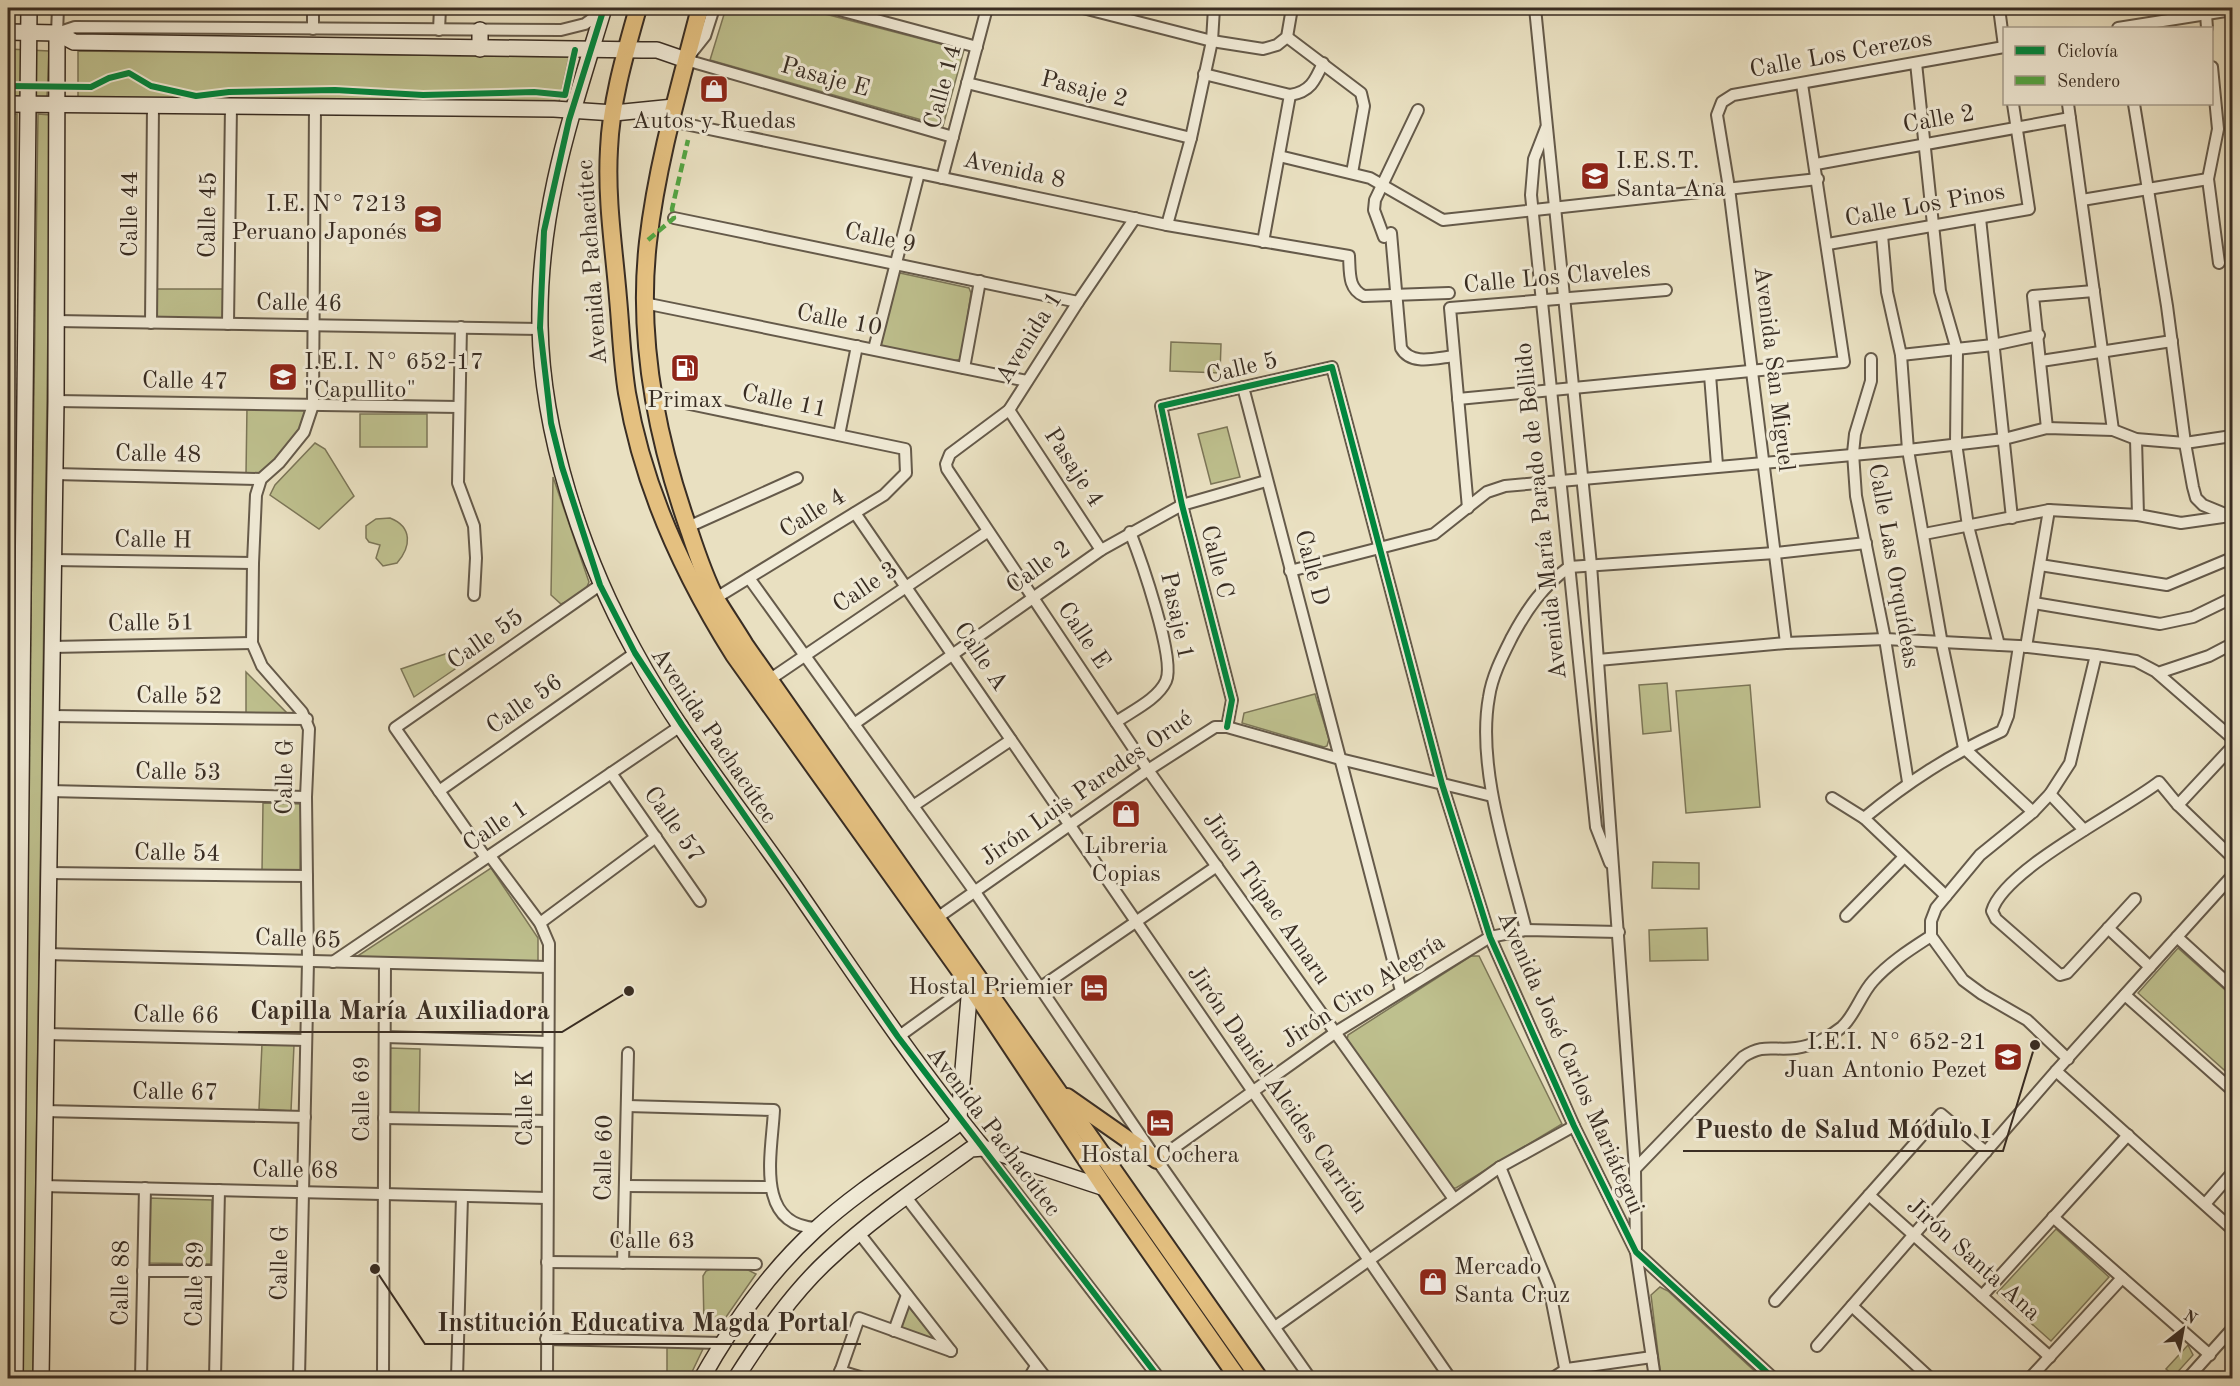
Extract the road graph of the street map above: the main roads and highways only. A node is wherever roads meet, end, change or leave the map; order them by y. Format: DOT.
graph roads {
  1 [pos="638,8"];
  2 [pos="700,8"];
  3 [pos="975,982"];
  4 [pos="1056,1089"];
  5 [pos="1157,1160"];
  6 [pos="1239,1378"];
  7 [pos="1259,1378"];
  1 -- 3 [label="main road, Avenida Pachacútec"];
  2 -- 3 [label="main road, Avenida Pachacútec"];
  3 -- 4 [label="main road, Avenida Pachacútec"];
  3 -- 6 [label="main road, Avenida Pachacútec"];
  4 -- 5 [label="main road"];
  4 -- 7 [label="main road, Avenida Pachacútec"];
}
